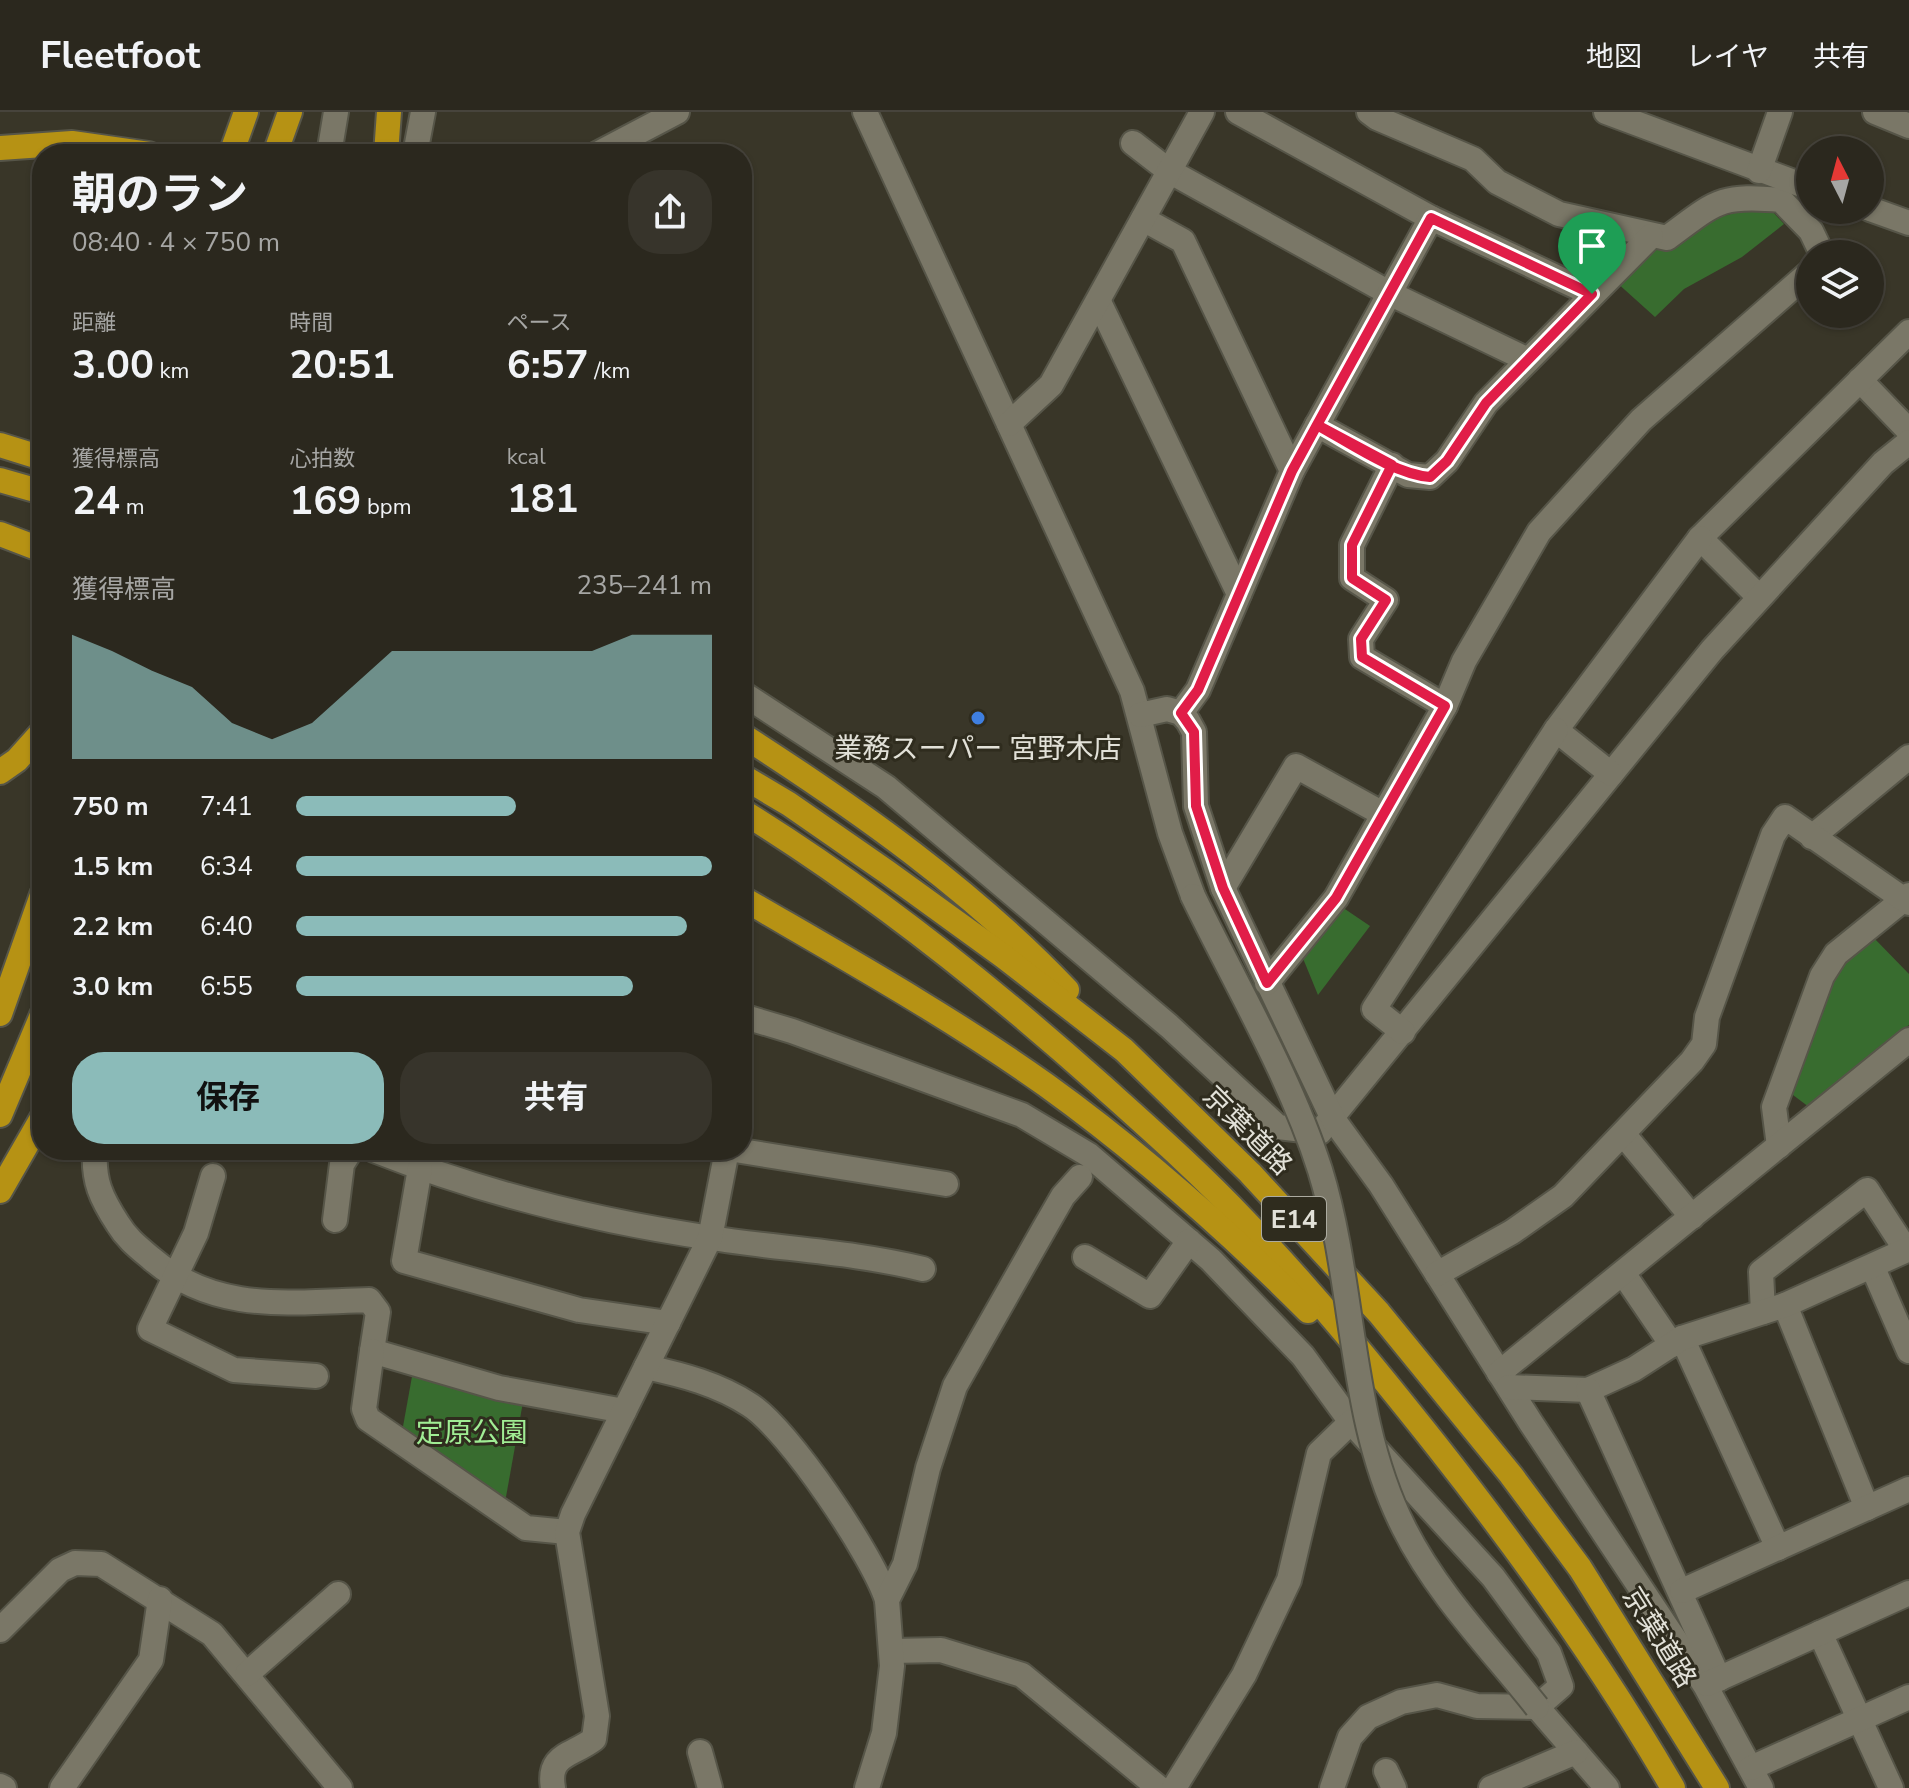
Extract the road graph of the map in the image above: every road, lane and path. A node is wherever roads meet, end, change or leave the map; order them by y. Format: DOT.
graph roads {
  1 [pos="246,112"];
  2 [pos="290,112"];
  3 [pos="336,112"];
  4 [pos="389,112"];
  5 [pos="423,112"];
  6 [pos="677,112"];
  7 [pos="865,112"];
  8 [pos="1202,112"];
  9 [pos="1238,112"];
  10 [pos="1369,112"];
  11 [pos="1606,112"];
  12 [pos="1780,112"];
  13 [pos="1875,112"];
  14 [pos="1909,126"];
  15 [pos="1133,143"];
  16 [pos="58,144"];
  17 [pos="79,144"];
  18 [pos="235,144"];
  19 [pos="279,144"];
  20 [pos="331,144"];
  21 [pos="387,144"];
  22 [pos="417,144"];
  23 [pos="616,144"];
  24 [pos="32,146"];
  25 [pos="0,148"];
  26 [pos="1169,171"];
  27 [pos="1759,171"];
  28 [pos="1796,183"];
  29 [pos="1884,214"];
  30 [pos="1431,218"];
  31 [pos="1143,219"];
  32 [pos="1909,223"];
  33 [pos="1651,236"];
  34 [pos="1815,240"];
  35 [pos="1796,284"];
  36 [pos="1391,294"];
  37 [pos="1592,294"];
  38 [pos="1099,302"];
  39 [pos="1909,332"];
  40 [pos="1528,360"];
  41 [pos="1860,380"];
  42 [pos="1009,424"];
  43 [pos="1317,425"];
  44 [pos="1909,431"];
  45 [pos="1909,442"];
  46 [pos="0,445"];
  47 [pos="32,455"];
  48 [pos="1392,465"];
  49 [pos="1292,471"];
  50 [pos="0,480"];
  51 [pos="32,489"];
  52 [pos="0,534"];
  53 [pos="1700,538"];
  54 [pos="32,546"];
  55 [pos="1239,594"];
  56 [pos="1759,597"];
  57 [pos="752,700"];
  58 [pos="1445,706"];
  59 [pos="1181,713"];
  60 [pos="1140,715"];
  61 [pos="1556,730"];
  62 [pos="752,742"];
  63 [pos="32,743"];
  64 [pos="1909,757"];
  65 [pos="0,772"];
  66 [pos="1611,774"];
  67 [pos="752,782"];
  68 [pos="1383,814"];
  69 [pos="752,818"];
  70 [pos="1812,837"];
  71 [pos="1223,888"];
  72 [pos="1907,899"];
  73 [pos="752,904"];
  74 [pos="32,923"];
  75 [pos="1267,983"];
  76 [pos="0,1014"];
  77 [pos="752,1019"];
  78 [pos="1403,1032"];
  79 [pos="32,1039"];
  80 [pos="1909,1040"];
  81 [pos="1124,1050"];
  82 [pos="0,1115"];
  83 [pos="1333,1119"];
  84 [pos="32,1135"];
  85 [pos="1624,1135"];
  86 [pos="1779,1146"];
  87 [pos="752,1153"];
  88 [pos="95,1160"];
  89 [pos="345,1160"];
  90 [pos="400,1160"];
  91 [pos="725,1160"];
  92 [pos="420,1168"];
  93 [pos="213,1176"];
  94 [pos="1080,1177"];
  95 [pos="946,1184"];
  96 [pos="0,1191"];
  97 [pos="1692,1217"];
  98 [pos="335,1220"];
  99 [pos="710,1238"];
  100 [pos="1189,1241"];
  101 [pos="1908,1250"];
  102 [pos="1085,1257"];
  103 [pos="1873,1268"];
  104 [pos="923,1269"];
  105 [pos="1623,1273"];
  106 [pos="1437,1274"];
  107 [pos="174,1278"];
  108 [pos="1774,1309"];
  109 [pos="668,1323"];
  110 [pos="1677,1341"];
  111 [pos="372,1351"];
  112 [pos="1909,1351"];
  113 [pos="646,1367"];
  114 [pos="316,1376"];
  115 [pos="1504,1380"];
  116 [pos="1588,1390"];
  117 [pos="624,1411"];
  118 [pos="1411,1414"];
  119 [pos="1351,1422"];
  120 [pos="1909,1489"];
  121 [pos="1867,1508"];
  122 [pos="567,1532"];
  123 [pos="1778,1548"];
  124 [pos="1682,1591"];
  125 [pos="1909,1593"];
  126 [pos="338,1594"];
  127 [pos="160,1599"];
  128 [pos="887,1600"];
  129 [pos="0,1630"];
  130 [pos="1820,1633"];
  131 [pos="892,1651"];
  132 [pos="247,1674"];
  133 [pos="1712,1682"];
  134 [pos="1909,1697"];
  135 [pos="1537,1707"];
  136 [pos="1860,1719"];
  137 [pos="700,1752"];
  138 [pos="1576,1752"];
  139 [pos="1756,1778"];
  140 [pos="62,1788"];
  141 [pos="340,1788"];
  142 [pos="553,1788"];
  143 [pos="710,1788"];
  144 [pos="867,1788"];
  145 [pos="1159,1788"];
  146 [pos="1174,1788"];
  147 [pos="1332,1788"];
  148 [pos="1491,1788"];
  149 [pos="1607,1788"];
  150 [pos="1673,1788"];
  151 [pos="1717,1788"];
  152 [pos="1891,1788"];
  1 -- 18 [label="highway"];
  2 -- 19 [label="highway"];
  3 -- 20 [label="street"];
  4 -- 21 [label="highway"];
  5 -- 22 [label="street"];
  6 -- 23 [label="street"];
  7 -- 42 [label="street"];
  8 -- 26 [label="street"];
  9 -- 30 [label="street"];
  10 -- 33 [label="street"];
  11 -- 27 [label="street"];
  12 -- 27 [label="street"];
  13 -- 14 [label="street"];
  15 -- 26 [label="street"];
  16 -- 17 [label="highway"];
  24 -- 25 [label="highway"];
  26 -- 31 [label="street"];
  26 -- 36 [label="street"];
  27 -- 28 [label="street"];
  29 -- 32 [label="street"];
  30 -- 36 [label="street"];
  30 -- 37 [label="street"];
  31 -- 38 [label="street"];
  31 -- 49 [label="street"];
  33 -- 34 [label="street"];
  33 -- 37 [label="street"];
  35 -- 58 [label="street"];
  36 -- 40 [label="street"];
  36 -- 43 [label="street"];
  37 -- 40 [label="street"];
  38 -- 42 [label="street"];
  38 -- 55 [label="street"];
  39 -- 41 [label="street"];
  40 -- 48 [label="street"];
  41 -- 44 [label="street"];
  41 -- 53 [label="street"];
  42 -- 60 [label="street"];
  43 -- 48 [label="street"];
  43 -- 49 [label="street"];
  45 -- 56 [label="street"];
  46 -- 47 [label="highway"];
  48 -- 58 [label="street"];
  49 -- 55 [label="street"];
  50 -- 51 [label="highway"];
  52 -- 54 [label="highway"];
  53 -- 56 [label="street"];
  53 -- 61 [label="street"];
  55 -- 59 [label="street"];
  56 -- 66 [label="street"];
  57 -- 83 [label="street"];
  58 -- 68 [label="street"];
  59 -- 60 [label="street"];
  59 -- 71 [label="street"];
  60 -- 135 [label="street, bridge"];
  61 -- 66 [label="street"];
  61 -- 78 [label="street"];
  62 -- 81 [label="highway"];
  63 -- 65 [label="highway"];
  64 -- 70 [label="street"];
  66 -- 78 [label="street"];
  67 -- 81 [label="highway, 京葉道路 / E14"];
  68 -- 71 [label="street"];
  68 -- 75 [label="street"];
  69 -- 118 [label="highway, E14"];
  70 -- 72 [label="street"];
  70 -- 85 [label="street"];
  71 -- 75 [label="street"];
  72 -- 86 [label="street"];
  73 -- 118 [label="highway"];
  74 -- 76 [label="highway"];
  75 -- 83 [label="street"];
  77 -- 100 [label="street"];
  78 -- 83 [label="street"];
  79 -- 82 [label="highway"];
  80 -- 86 [label="street"];
  81 -- 151 [label="highway, 京葉道路 / E14"];
  83 -- 106 [label="street"];
  84 -- 96 [label="highway"];
  85 -- 97 [label="street"];
  85 -- 106 [label="street"];
  86 -- 97 [label="street"];
  87 -- 95 [label="street"];
  88 -- 107 [label="street"];
  89 -- 98 [label="street"];
  90 -- 92 [label="street"];
  91 -- 99 [label="street"];
  92 -- 99 [label="street"];
  92 -- 109 [label="street"];
  93 -- 107 [label="street"];
  94 -- 128 [label="street"];
  97 -- 105 [label="street"];
  99 -- 104 [label="street"];
  99 -- 109 [label="street"];
  100 -- 102 [label="street"];
  100 -- 119 [label="street"];
  101 -- 103 [label="street"];
  101 -- 108 [label="street"];
  103 -- 108 [label="street"];
  103 -- 112 [label="street"];
  105 -- 110 [label="street"];
  105 -- 115 [label="street"];
  106 -- 115 [label="street"];
  107 -- 111 [label="street"];
  107 -- 114 [label="street"];
  108 -- 110 [label="street"];
  108 -- 121 [label="street"];
  109 -- 113 [label="street"];
  110 -- 116 [label="street"];
  110 -- 123 [label="street"];
  111 -- 117 [label="street"];
  111 -- 122 [label="street"];
  113 -- 117 [label="street"];
  113 -- 128 [label="street"];
  115 -- 116 [label="street"];
  115 -- 133 [label="street"];
  116 -- 124 [label="street"];
  117 -- 122 [label="street"];
  118 -- 150 [label="highway, E14"];
  119 -- 135 [label="street"];
  119 -- 146 [label="street"];
  120 -- 121 [label="street"];
  121 -- 123 [label="street"];
  122 -- 142 [label="street"];
  123 -- 124 [label="street"];
  124 -- 133 [label="street"];
  125 -- 130 [label="street"];
  126 -- 132 [label="street"];
  127 -- 129 [label="street"];
  127 -- 132 [label="street"];
  127 -- 140 [label="street"];
  128 -- 131 [label="street"];
  130 -- 133 [label="street"];
  130 -- 136 [label="street"];
  131 -- 144 [label="street"];
  131 -- 145 [label="street"];
  132 -- 141 [label="street"];
  133 -- 139 [label="street"];
  134 -- 136 [label="street"];
  135 -- 138 [label="street"];
  135 -- 147 [label="street"];
  136 -- 139 [label="street"];
  136 -- 152 [label="street"];
  137 -- 143 [label="street"];
  138 -- 148 [label="street"];
  138 -- 149 [label="street"];
}
